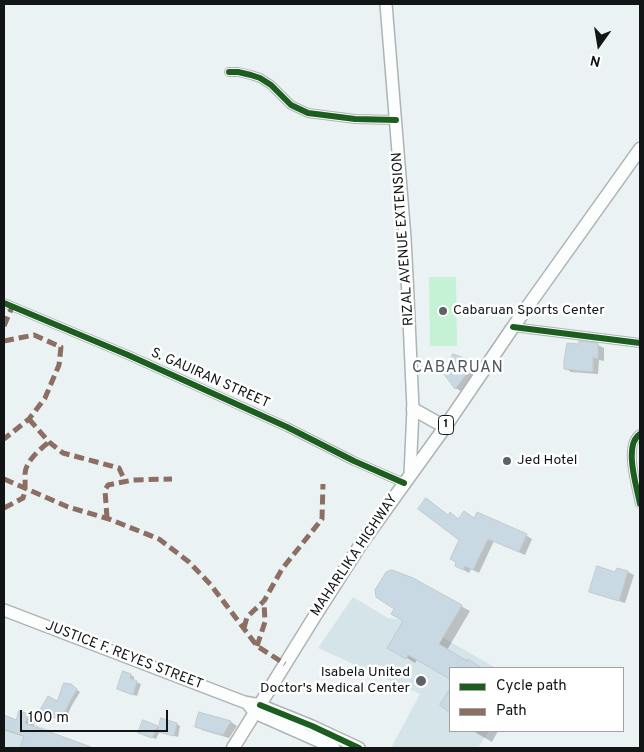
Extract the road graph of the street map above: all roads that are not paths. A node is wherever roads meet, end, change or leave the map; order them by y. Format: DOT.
graph roads {
  1 [pos="386,4"];
  2 [pos="228,72"];
  3 [pos="396,120"];
  4 [pos="640,150"];
  5 [pos="4,303"];
  6 [pos="513,327"];
  7 [pos="640,343"];
  8 [pos="413,410"];
  9 [pos="445,427"];
  10 [pos="640,434"];
  11 [pos="407,479"];
  12 [pos="640,504"];
  13 [pos="4,610"];
  14 [pos="258,709"];
  15 [pos="233,748"];
  16 [pos="334,748"];
  17 [pos="359,748"];
  1 -- 3 [label="main road, RIZAL AVENUE EXTENSION"];
  2 -- 3 [label="street"];
  3 -- 8 [label="main road, RIZAL AVENUE EXTENSION"];
  4 -- 6 [label="main road, MAHARLIKA HIGHWAY / 1"];
  5 -- 11 [label="street, S. GAUIRAN STREET"];
  6 -- 7 [label="street"];
  6 -- 9 [label="main road, MAHARLIKA HIGHWAY / 1"];
  8 -- 9 [label="main road"];
  8 -- 11 [label="main road, RIZAL AVENUE EXTENSION"];
  9 -- 11 [label="main road, MAHARLIKA HIGHWAY / 1"];
  10 -- 12 [label="street"];
  11 -- 14 [label="main road, MAHARLIKA HIGHWAY / 1"];
  13 -- 14 [label="main road, JUSTICE F. REYES STREET"];
  14 -- 15 [label="main road, MAHARLIKA HIGHWAY / 1"];
  14 -- 16 [label="main road"];
  14 -- 17 [label="main road"];
}
